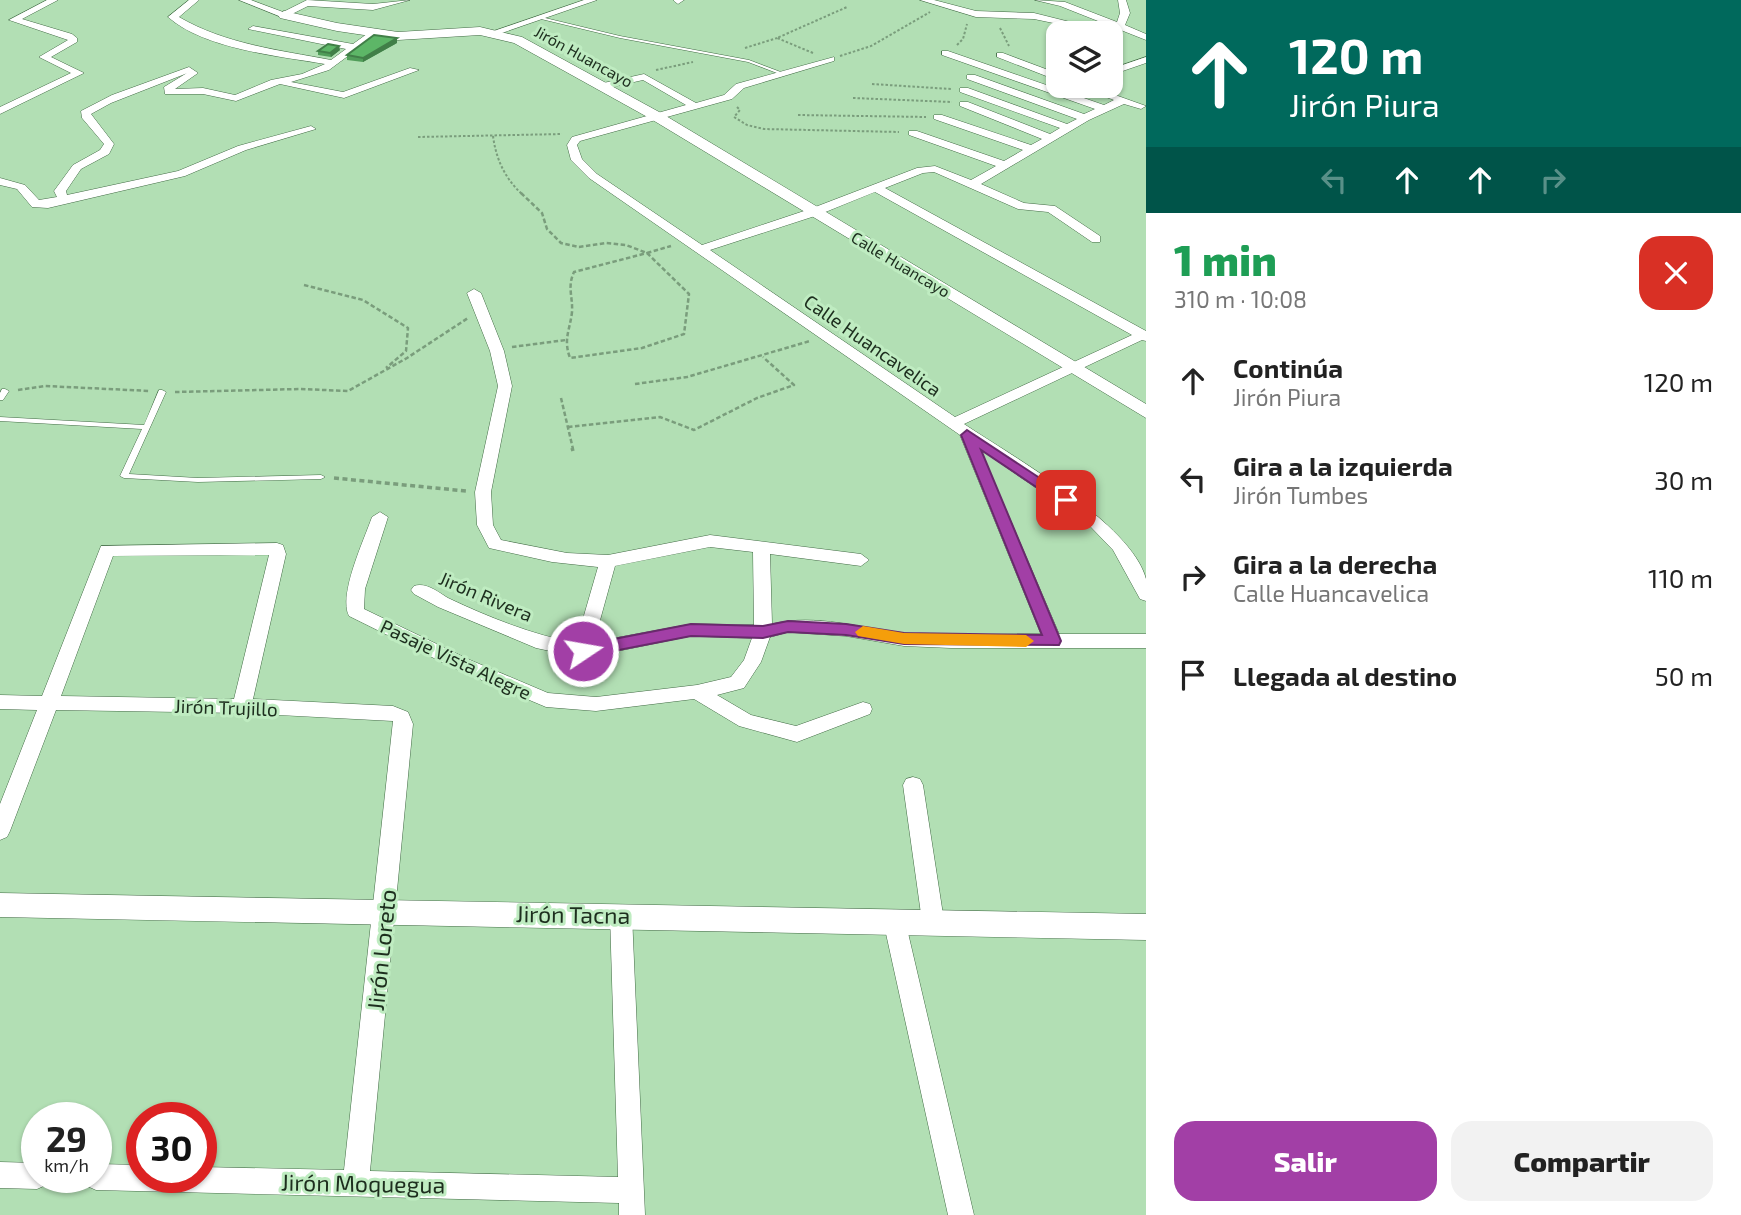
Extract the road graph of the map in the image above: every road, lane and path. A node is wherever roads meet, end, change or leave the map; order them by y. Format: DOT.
graph roads {
  1 [pos="54,0"];
  2 [pos="195,0"];
  3 [pos="243,0"];
  4 [pos="407,0"];
  5 [pos="593,0"];
  6 [pos="924,0"];
  7 [pos="1039,0"];
  8 [pos="1122,0"];
  9 [pos="1074,4"];
  10 [pos="941,5"];
  11 [pos="846,7"];
  12 [pos="966,12"];
  13 [pos="284,15"];
  14 [pos="543,18"];
  15 [pos="1056,21"];
  16 [pos="1110,21"];
  17 [pos="1122,21"];
  18 [pos="1123,28"];
  19 [pos="253,29"];
  20 [pos="374,33"];
  21 [pos="493,33"];
  22 [pos="1123,35"];
  23 [pos="1146,39"];
  24 [pos="353,47"];
  25 [pos="945,53"];
  26 [pos="1000,55"];
  27 [pos="831,59"];
  28 [pos="1146,60"];
  29 [pos="334,64"];
  30 [pos="1123,68"];
  31 [pos="414,70"];
  32 [pos="1046,73"];
  33 [pos="784,74"];
  34 [pos="971,77"];
  35 [pos="275,82"];
  36 [pos="872,84"];
  37 [pos="603,86"];
  38 [pos="1046,88"];
  39 [pos="964,90"];
  40 [pos="1046,96"];
  41 [pos="853,98"];
  42 [pos="1073,98"];
  43 [pos="1117,98"];
  44 [pos="723,99"];
  45 [pos="1036,100"];
  46 [pos="1123,100"];
  47 [pos="964,104"];
  48 [pos="694,106"];
  49 [pos="1141,106"];
  50 [pos="1105,109"];
  51 [pos="1017,110"];
  52 [pos="0,111"];
  53 [pos="799,115"];
  54 [pos="656,116"];
  55 [pos="938,117"];
  56 [pos="1085,118"];
  57 [pos="1069,128"];
  58 [pos="311,129"];
  59 [pos="913,133"];
  60 [pos="493,136"];
  61 [pos="418,137"];
  62 [pos="581,138"];
  63 [pos="1052,139"];
  64 [pos="1034,150"];
  65 [pos="1004,165"];
  66 [pos="0,181"];
  67 [pos="973,184"];
  68 [pos="877,189"];
  69 [pos="63,198"];
  70 [pos="814,212"];
  71 [pos="1096,239"];
  72 [pos="701,249"];
  73 [pos="646,252"];
  74 [pos="304,285"];
  75 [pos="474,293"];
  76 [pos="481,308"];
  77 [pos="825,336"];
  78 [pos="1144,336"];
  79 [pos="566,340"];
  80 [pos="497,351"];
  81 [pos="763,357"];
  82 [pos="1074,368"];
  83 [pos="382,372"];
  84 [pos="635,384"];
  85 [pos="162,392"];
  86 [pos="3,394"];
  87 [pos="561,398"];
  88 [pos="1146,412"];
  89 [pos="0,419"];
  90 [pos="952,424"];
  91 [pos="146,427"];
  92 [pos="568,427"];
  93 [pos="967,435"];
  94 [pos="573,451"];
  95 [pos="321,477"];
  96 [pos="483,492"];
  97 [pos="380,517"];
  98 [pos="761,548"];
  99 [pos="861,560"];
  100 [pos="608,561"];
  101 [pos="420,590"];
  102 [pos="1146,595"];
  103 [pos="763,632"];
  104 [pos="1053,641"];
  105 [pos="1146,641"];
  106 [pos="583,651"];
  107 [pos="697,692"];
  108 [pos="0,702"];
  109 [pos="49,703"];
  110 [pos="242,706"];
  111 [pos="863,709"];
  112 [pos="401,717"];
  113 [pos="913,785"];
  114 [pos="0,831"];
  115 [pos="0,905"];
  116 [pos="385,912"];
  117 [pos="621,915"];
  118 [pos="894,920"];
  119 [pos="933,921"];
  120 [pos="1146,927"];
  121 [pos="0,1175"];
  122 [pos="21,1176"];
  123 [pos="112,1177"];
  124 [pos="356,1182"];
  125 [pos="631,1203"];
  126 [pos="961,1215"];
  1 -- 52 [label="street"];
  2 -- 29 [label="street"];
  3 -- 13 [label="street"];
  4 -- 13 [label="street"];
  5 -- 14 [label="street"];
  6 -- 10 [label="street"];
  7 -- 9 [label="street"];
  8 -- 17 [label="street"];
  9 -- 16 [label="street"];
  10 -- 12 [label="street"];
  10 -- 27 [label="path"];
  11 -- 27 [label="path"];
  12 -- 15 [label="street"];
  12 -- 25 [label="path"];
  13 -- 20 [label="street, Jirón Huancayo"];
  14 -- 21 [label="street"];
  14 -- 33 [label="lane"];
  18 -- 23 [label="street"];
  19 -- 24 [label="street"];
  20 -- 21 [label="street, Jirón Huancayo"];
  20 -- 24 [label="street"];
  21 -- 37 [label="street, Jirón Huancayo"];
  22 -- 23 [label="street"];
  24 -- 29 [label="street"];
  25 -- 38 [label="street"];
  26 -- 32 [label="street"];
  27 -- 33 [label="street"];
  28 -- 30 [label="street"];
  29 -- 35 [label="street"];
  31 -- 35 [label="street"];
  33 -- 44 [label="street"];
  34 -- 45 [label="street"];
  35 -- 69 [label="street"];
  36 -- 39 [label="path"];
  37 -- 48 [label="street"];
  37 -- 54 [label="street, Jirón Huancayo"];
  39 -- 51 [label="street"];
  40 -- 45 [label="street"];
  41 -- 47 [label="path"];
  42 -- 50 [label="street"];
  43 -- 46 [label="street"];
  44 -- 48 [label="street"];
  44 -- 59 [label="path"];
  45 -- 51 [label="street"];
  45 -- 56 [label="street"];
  46 -- 49 [label="street"];
  46 -- 50 [label="street"];
  47 -- 63 [label="street"];
  48 -- 54 [label="street"];
  50 -- 56 [label="street"];
  51 -- 57 [label="street"];
  53 -- 55 [label="path"];
  54 -- 62 [label="street"];
  54 -- 70 [label="street, Calle Huancayo"];
  55 -- 64 [label="street"];
  56 -- 57 [label="street"];
  57 -- 63 [label="street"];
  58 -- 69 [label="street"];
  59 -- 65 [label="street"];
  60 -- 61 [label="path"];
  60 -- 62 [label="path"];
  60 -- 73 [label="path"];
  62 -- 72 [label="street, Calle Huancavelica"];
  63 -- 64 [label="street"];
  64 -- 65 [label="street"];
  65 -- 67 [label="street"];
  66 -- 69 [label="street"];
  67 -- 68 [label="street"];
  67 -- 71 [label="street"];
  68 -- 70 [label="street"];
  68 -- 78 [label="street"];
  70 -- 72 [label="street"];
  70 -- 82 [label="street, Calle Huancayo"];
  72 -- 77 [label="street, Calle Huancavelica"];
  73 -- 79 [label="path"];
  73 -- 79 [label="path"];
  74 -- 83 [label="path"];
  75 -- 76 [label="street"];
  76 -- 80 [label="street"];
  76 -- 83 [label="path"];
  77 -- 81 [label="path"];
  77 -- 90 [label="street, Calle Huancavelica"];
  78 -- 82 [label="street"];
  79 -- 80 [label="path"];
  80 -- 96 [label="street"];
  81 -- 84 [label="path"];
  81 -- 92 [label="path"];
  82 -- 88 [label="street, Calle Huancayo"];
  82 -- 90 [label="street"];
  83 -- 85 [label="path"];
  85 -- 86 [label="path"];
  85 -- 91 [label="lane"];
  87 -- 92 [label="path"];
  89 -- 91 [label="lane"];
  90 -- 93 [label="street, Calle Huancavelica"];
  91 -- 95 [label="lane"];
  92 -- 94 [label="path"];
  93 -- 102 [label="street, Calle Huancavelica"];
  93 -- 104 [label="street"];
  95 -- 96 [label="path"];
  96 -- 100 [label="street"];
  97 -- 107 [label="street, Pasaje Vista Alegre"];
  98 -- 99 [label="street"];
  98 -- 100 [label="street"];
  98 -- 103 [label="street"];
  100 -- 106 [label="street"];
  101 -- 106 [label="street, Jirón Rivera"];
  103 -- 104 [label="street, Jirón Rivera"];
  103 -- 106 [label="street, Jirón Rivera"];
  103 -- 107 [label="street"];
  104 -- 105 [label="street, Jirón Rivera"];
  107 -- 111 [label="street"];
  108 -- 109 [label="street, Jirón Trujillo"];
  109 -- 110 [label="street, Jirón Trujillo"];
  109 -- 110 [label="street"];
  109 -- 114 [label="street"];
  110 -- 112 [label="street, Jirón Trujillo"];
  112 -- 116 [label="street, Jirón Loreto"];
  113 -- 119 [label="street"];
  115 -- 116 [label="street, Jirón Tacna"];
  116 -- 117 [label="street, Jirón Tacna"];
  116 -- 124 [label="street, Jirón Loreto"];
  117 -- 118 [label="street, Jirón Tacna"];
  117 -- 125 [label="street"];
  118 -- 119 [label="street, Jirón Tacna"];
  118 -- 126 [label="street"];
  119 -- 120 [label="street, Jirón Tacna"];
  121 -- 122 [label="street"];
  123 -- 124 [label="street, Jirón Moquegua"];
  124 -- 125 [label="street, Jirón Moquegua"];
}
